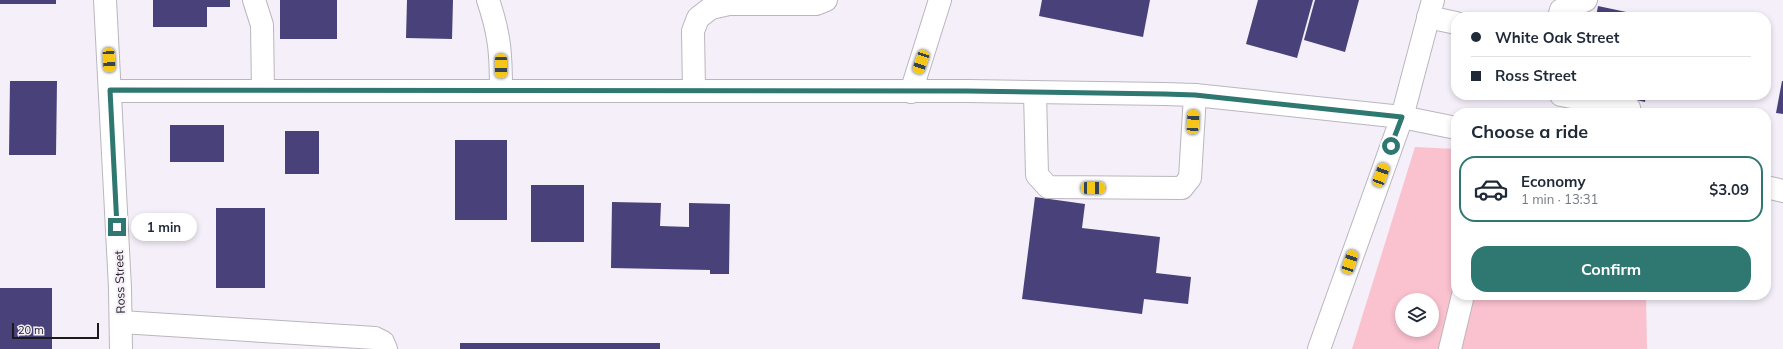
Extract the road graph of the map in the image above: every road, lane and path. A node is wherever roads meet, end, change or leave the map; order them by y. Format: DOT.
graph roads {
  1 [pos="105,0"];
  2 [pos="254,0"];
  3 [pos="488,0"];
  4 [pos="826,0"];
  5 [pos="940,0"];
  6 [pos="1586,0"];
  7 [pos="1431,8"];
  8 [pos="1560,12"];
  9 [pos="1451,20"];
  10 [pos="110,90"];
  11 [pos="263,91"];
  12 [pos="501,92"];
  13 [pos="694,92"];
  14 [pos="910,92"];
  15 [pos="1036,92"];
  16 [pos="1195,95"];
  17 [pos="1588,100"];
  18 [pos="1629,108"];
  19 [pos="1402,117"];
  20 [pos="1451,127"];
  21 [pos="1771,188"];
  22 [pos="1783,191"];
  23 [pos="1463,300"];
  24 [pos="121,322"];
  25 [pos="121,349"];
  26 [pos="386,349"];
  27 [pos="1319,349"];
  28 [pos="1450,349"];
  1 -- 10 [label="street, Ross Street"];
  2 -- 11 [label="street"];
  3 -- 12 [label="street"];
  4 -- 13 [label="street"];
  5 -- 14 [label="street"];
  6 -- 8 [label="street"];
  7 -- 9 [label="street"];
  7 -- 19 [label="street"];
  10 -- 11 [label="street"];
  10 -- 24 [label="street, Ross Street"];
  11 -- 12 [label="street"];
  12 -- 13 [label="street"];
  13 -- 14 [label="street"];
  14 -- 15 [label="street"];
  15 -- 16 [label="street"];
  15 -- 16 [label="street"];
  16 -- 19 [label="street"];
  17 -- 18 [label="street"];
  19 -- 20 [label="street"];
  19 -- 27 [label="street"];
  21 -- 22 [label="street"];
  23 -- 28 [label="street"];
  24 -- 25 [label="street, Ross Street"];
  24 -- 26 [label="street"];
}
